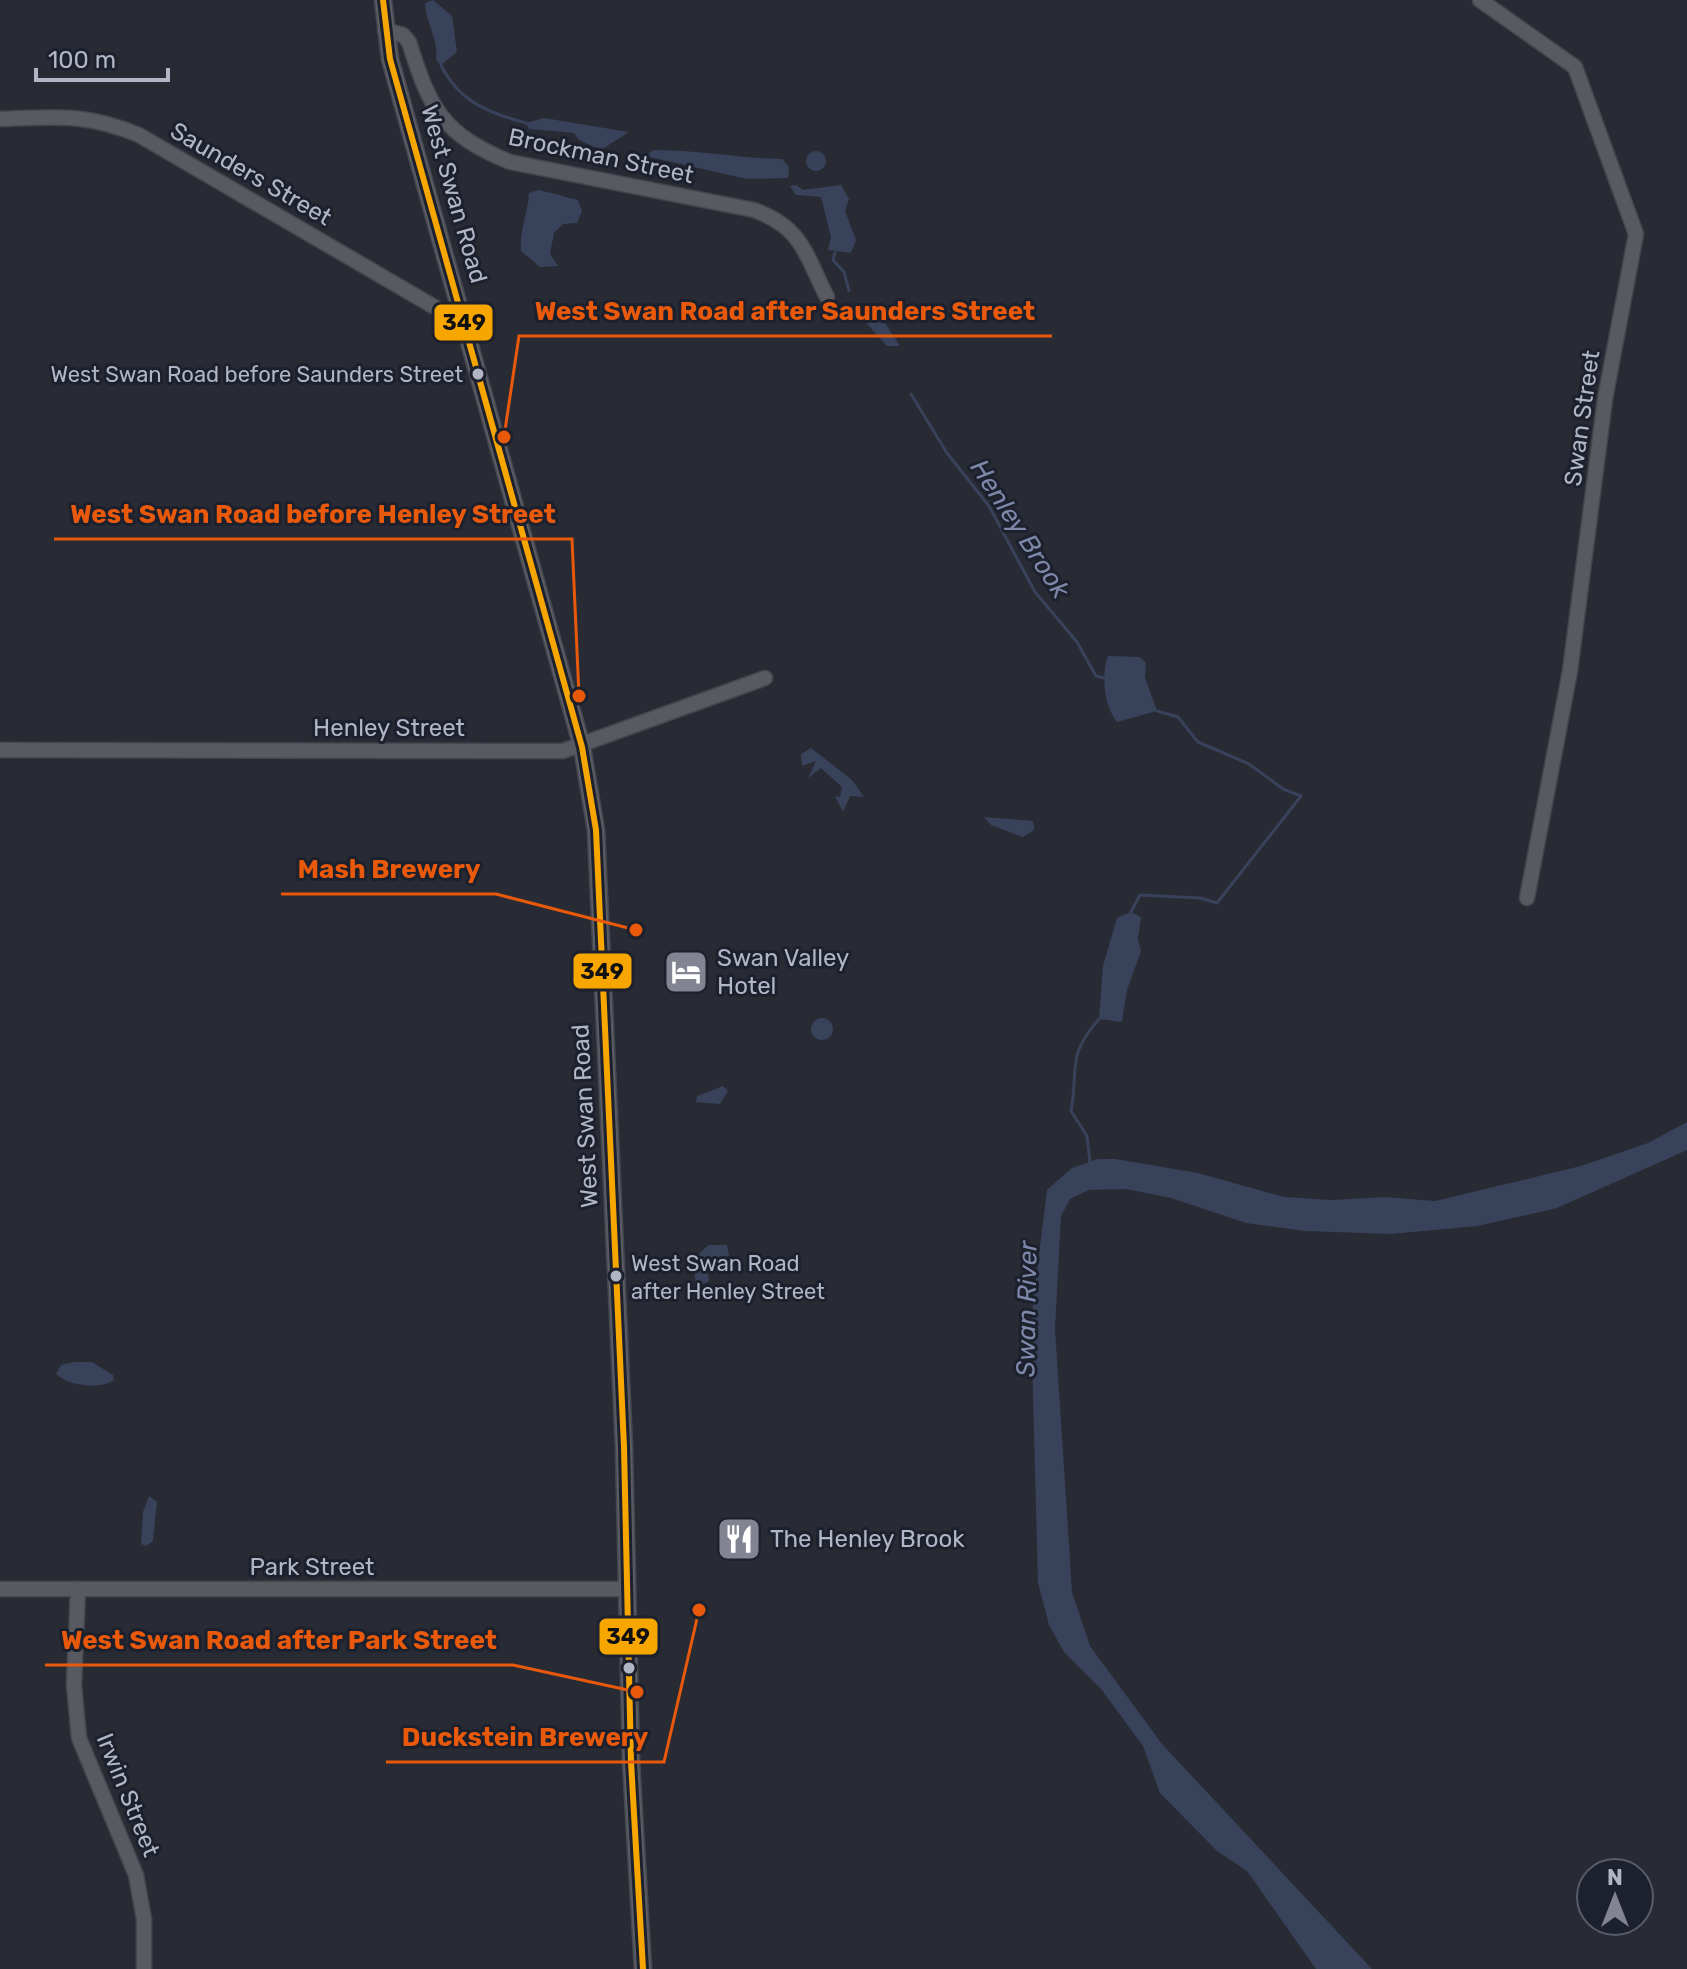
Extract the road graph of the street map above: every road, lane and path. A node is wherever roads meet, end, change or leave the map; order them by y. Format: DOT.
graph roads {
  1 [pos="383,0"];
  2 [pos="1480,0"];
  3 [pos="385,30"];
  4 [pos="0,119"];
  5 [pos="827,297"];
  6 [pos="465,317"];
  7 [pos="765,678"];
  8 [pos="582,747"];
  9 [pos="0,750"];
  10 [pos="1527,898"];
  11 [pos="0,1589"];
  12 [pos="78,1589"];
  13 [pos="625,1589"];
  14 [pos="144,1969"];
  15 [pos="643,1969"];
  1 -- 3 [label="main road, West Swan Road"];
  2 -- 10 [label="street, Swan Street"];
  3 -- 5 [label="street, Brockman Street"];
  3 -- 6 [label="main road, West Swan Road"];
  4 -- 6 [label="street, Saunders Street"];
  6 -- 8 [label="main road, West Swan Road"];
  7 -- 8 [label="street, Henley Street"];
  8 -- 9 [label="street, Henley Street"];
  8 -- 13 [label="main road, West Swan Road"];
  11 -- 12 [label="street, Park Street"];
  12 -- 13 [label="street, Park Street"];
  12 -- 14 [label="street, Irwin Street"];
  13 -- 15 [label="main road, West Swan Road"];
}
